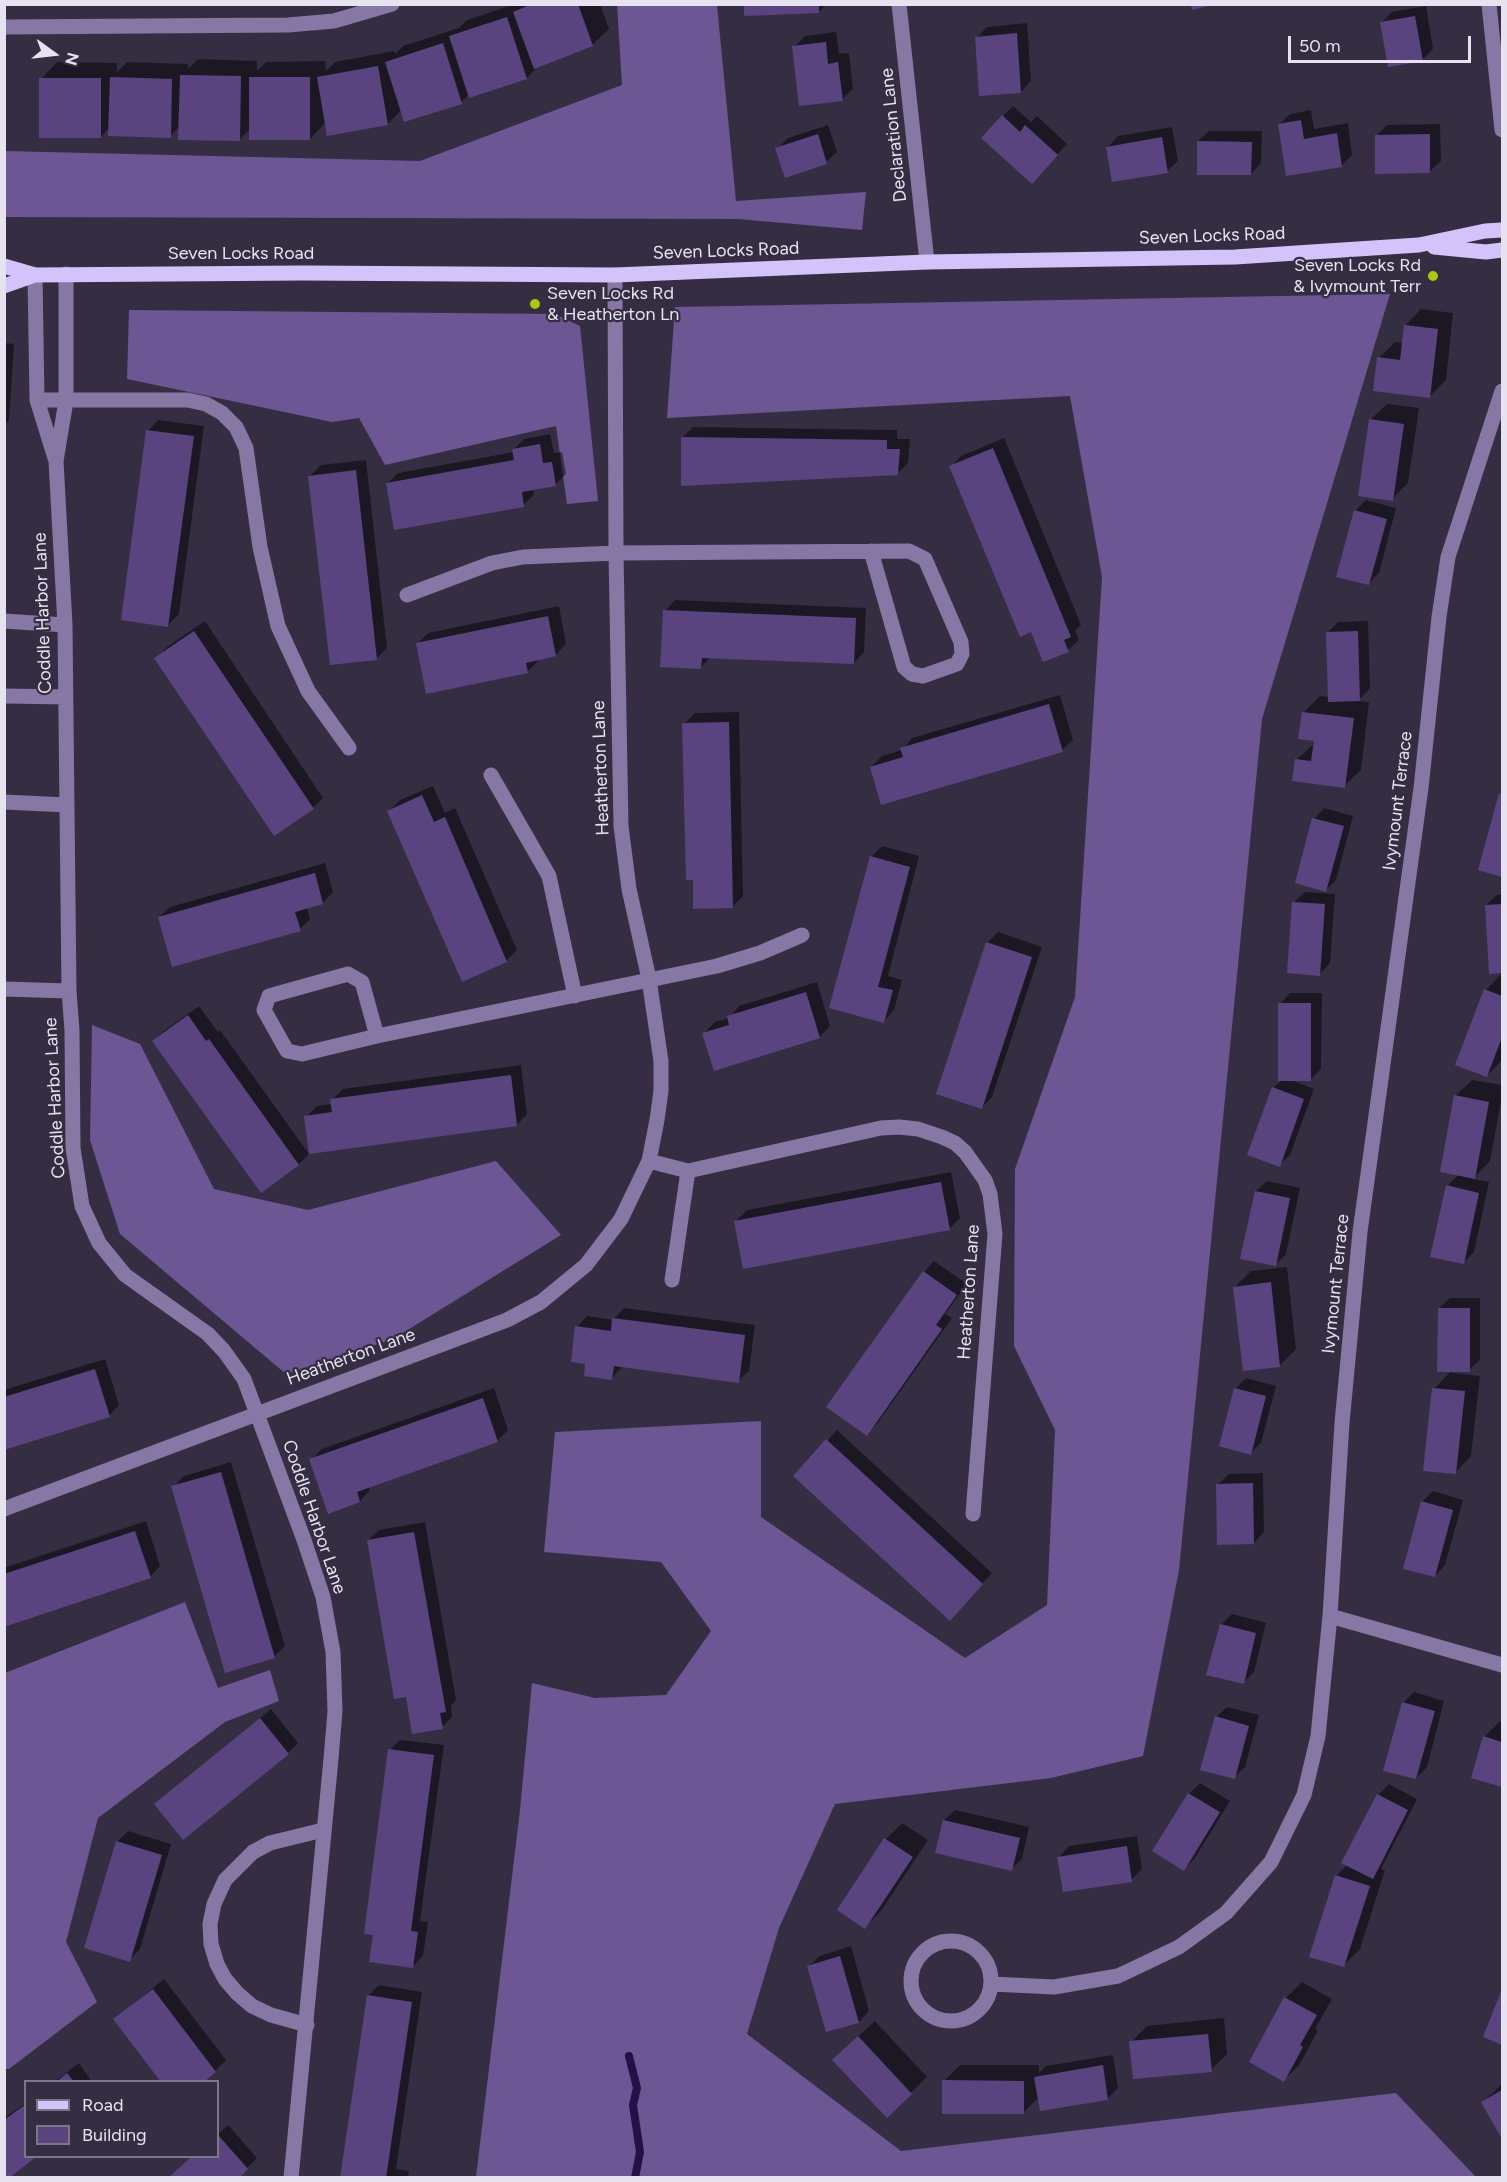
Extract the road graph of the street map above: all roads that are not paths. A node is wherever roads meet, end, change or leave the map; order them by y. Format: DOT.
graph roads {
  1 [pos="392,4"];
  2 [pos="899,4"];
  3 [pos="1489,4"];
  4 [pos="4,27"];
  5 [pos="1503,130"];
  6 [pos="1503,230"];
  7 [pos="1419,245"];
  8 [pos="1503,250"];
  9 [pos="927,262"];
  10 [pos="4,266"];
  11 [pos="66,274"];
  12 [pos="35,275"];
  13 [pos="615,275"];
  14 [pos="4,286"];
  15 [pos="1503,391"];
  16 [pos="37,400"];
  17 [pos="66,401"];
  18 [pos="56,461"];
  19 [pos="871,551"];
  20 [pos="616,553"];
  21 [pos="407,595"];
  22 [pos="4,621"];
  23 [pos="65,625"];
  24 [pos="4,696"];
  25 [pos="66,697"];
  26 [pos="349,748"];
  27 [pos="491,775"];
  28 [pos="4,802"];
  29 [pos="67,805"];
  30 [pos="802,935"];
  31 [pos="649,979"];
  32 [pos="4,989"];
  33 [pos="69,991"];
  34 [pos="575,996"];
  35 [pos="377,1036"];
  36 [pos="649,1161"];
  37 [pos="688,1171"];
  38 [pos="672,1280"];
  39 [pos="258,1413"];
  40 [pos="4,1509"];
  41 [pos="973,1514"];
  42 [pos="1330,1616"];
  43 [pos="1503,1665"];
  44 [pos="323,1830"];
  45 [pos="991,1984"];
  46 [pos="307,2025"];
  47 [pos="291,2178"];
  1 -- 4 [label="street"];
  2 -- 9 [label="street, Declaration Lane"];
  3 -- 5 [label="street"];
  6 -- 7 [label="main road, Seven Locks Road"];
  7 -- 8 [label="main road, Seven Locks Road"];
  7 -- 9 [label="main road, Seven Locks Road"];
  9 -- 13 [label="main road, Seven Locks Road"];
  10 -- 12 [label="main road, Seven Locks Road"];
  11 -- 12 [label="main road, Seven Locks Road"];
  11 -- 13 [label="main road, Seven Locks Road"];
  11 -- 17 [label="street, Coddle Harbor Lane"];
  12 -- 14 [label="main road, Seven Locks Road"];
  12 -- 16 [label="street, Coddle Harbor Lane"];
  13 -- 20 [label="street, Heatherton Lane"];
  15 -- 42 [label="street, Ivymount Terrace"];
  16 -- 17 [label="street"];
  16 -- 18 [label="street, Coddle Harbor Lane"];
  17 -- 18 [label="street, Coddle Harbor Lane"];
  17 -- 26 [label="street"];
  18 -- 23 [label="street, Coddle Harbor Lane"];
  19 -- 19 [label="street"];
  19 -- 20 [label="street"];
  20 -- 21 [label="street"];
  20 -- 31 [label="street, Heatherton Lane"];
  22 -- 23 [label="street"];
  23 -- 25 [label="street, Coddle Harbor Lane"];
  24 -- 25 [label="street"];
  25 -- 29 [label="street, Coddle Harbor Lane"];
  27 -- 34 [label="street"];
  28 -- 29 [label="street"];
  29 -- 33 [label="street, Coddle Harbor Lane"];
  30 -- 31 [label="street"];
  31 -- 34 [label="street"];
  31 -- 36 [label="street, Heatherton Lane"];
  32 -- 33 [label="street"];
  33 -- 39 [label="street, Coddle Harbor Lane"];
  34 -- 35 [label="street"];
  35 -- 35 [label="street"];
  36 -- 37 [label="street, Heatherton Lane"];
  36 -- 39 [label="street, Heatherton Lane"];
  37 -- 38 [label="street"];
  37 -- 41 [label="street, Heatherton Lane"];
  39 -- 40 [label="street, Heatherton Lane"];
  39 -- 44 [label="street, Coddle Harbor Lane"];
  42 -- 43 [label="street"];
  42 -- 45 [label="street, Ivymount Terrace"];
  44 -- 46 [label="street, Coddle Harbor Lane"];
  44 -- 46 [label="street"];
  45 -- 45 [label="street"];
  46 -- 47 [label="street, Coddle Harbor Lane"];
}
